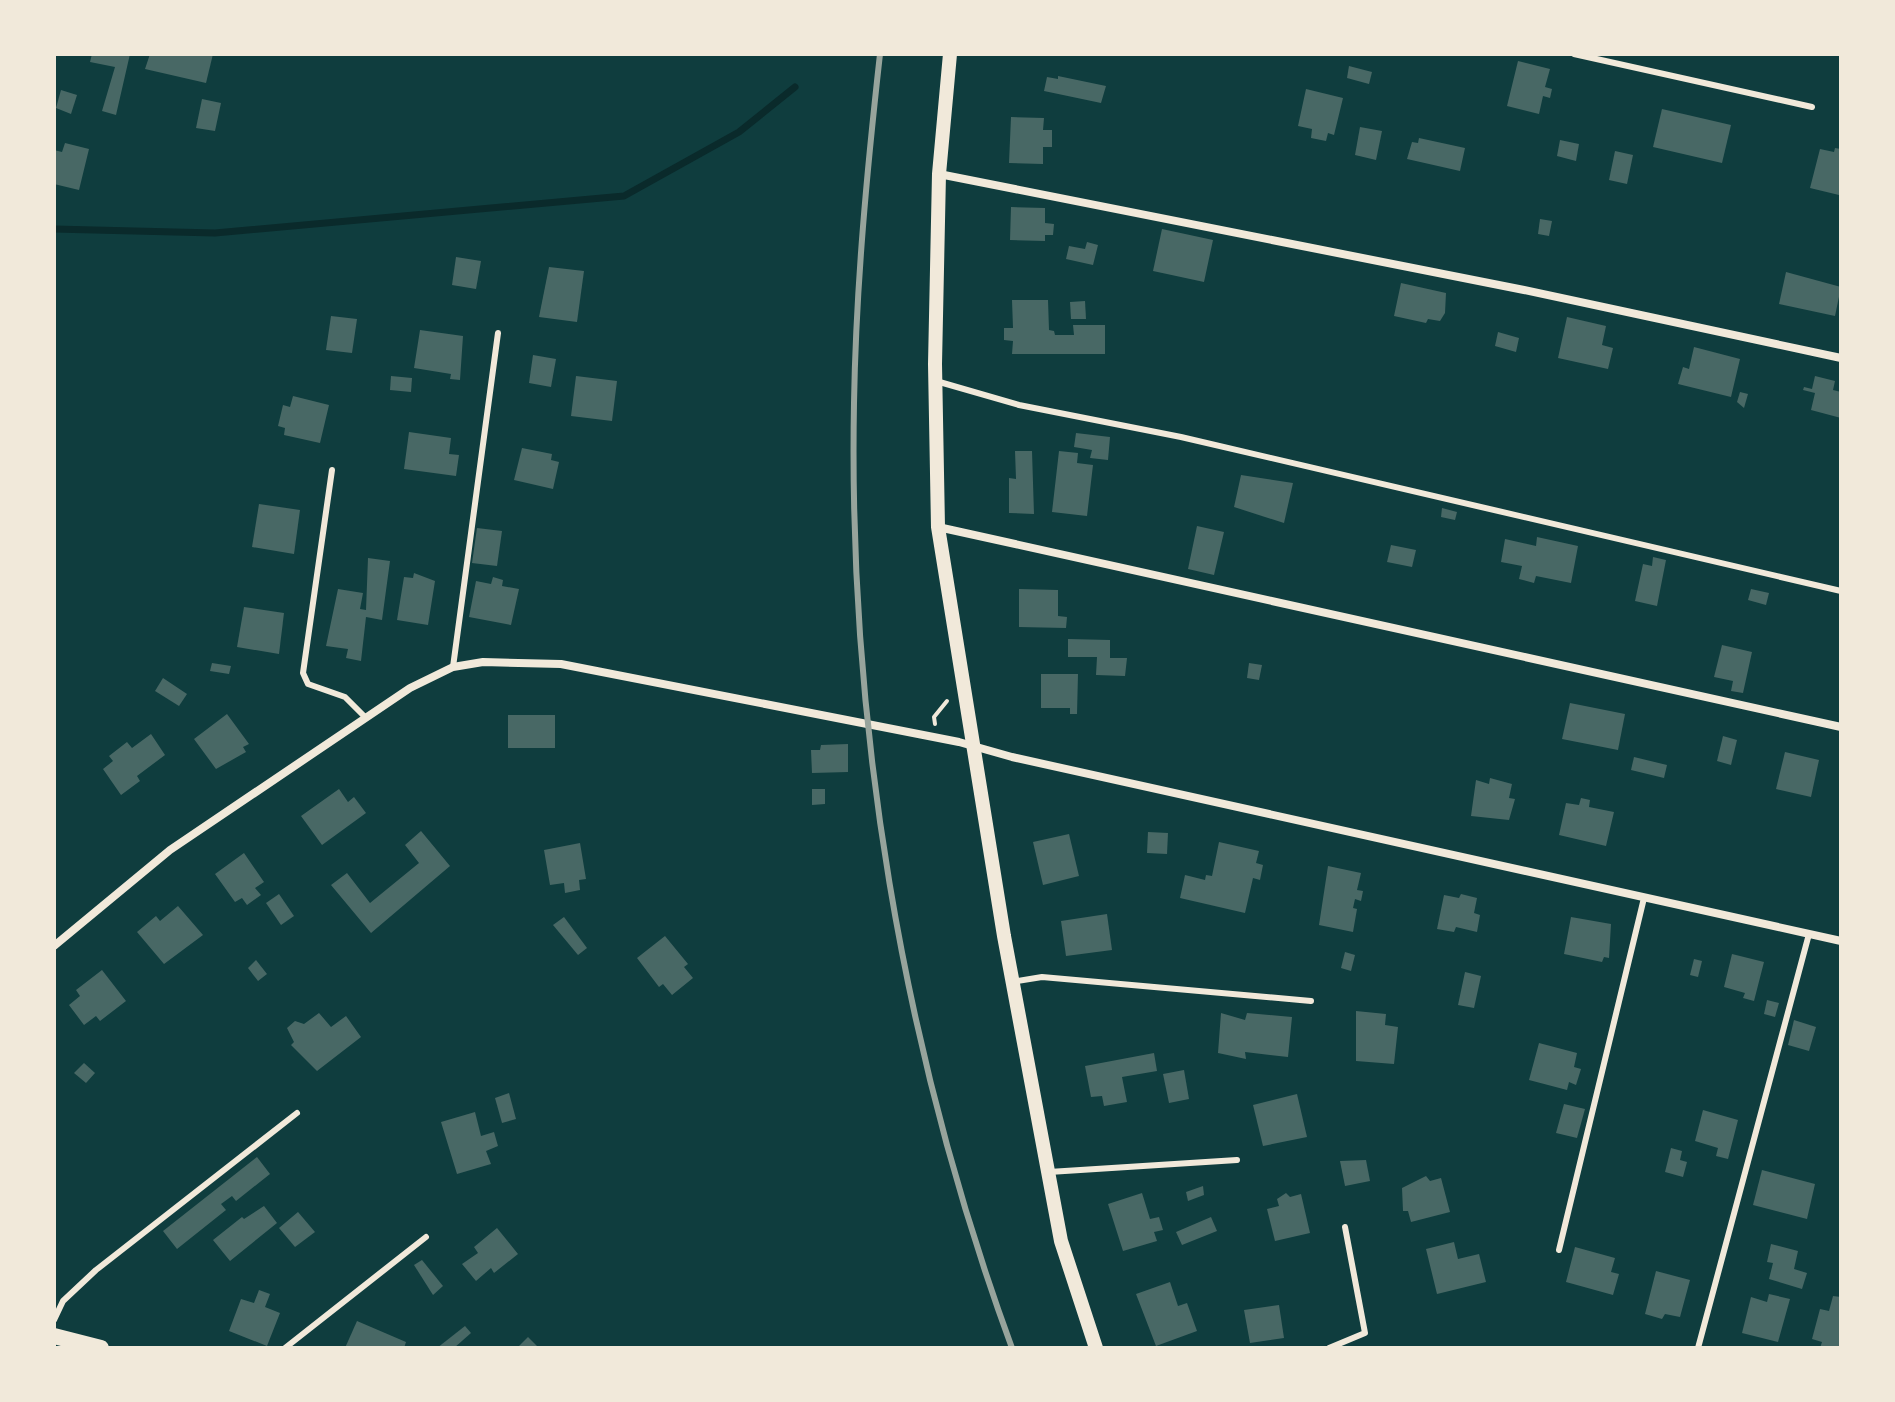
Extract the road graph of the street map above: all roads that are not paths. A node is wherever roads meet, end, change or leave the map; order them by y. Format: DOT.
graph roads {
  1 [pos="950,54"];
  2 [pos="1574,54"];
  3 [pos="1812,107"];
  4 [pos="939,174"];
  5 [pos="498,333"];
  6 [pos="1841,358"];
  7 [pos="936,381"];
  8 [pos="332,470"];
  9 [pos="938,527"];
  10 [pos="1841,591"];
  11 [pos="453,667"];
  12 [pos="364,716"];
  13 [pos="1841,727"];
  14 [pos="972,747"];
  15 [pos="1644,898"];
  16 [pos="1809,934"];
  17 [pos="1841,941"];
  18 [pos="54,946"];
  19 [pos="1012,982"];
  20 [pos="1311,1001"];
  21 [pos="297,1113"];
  22 [pos="1237,1160"];
  23 [pos="1048,1172"];
  24 [pos="1345,1227"];
  25 [pos="426,1237"];
  26 [pos="1559,1250"];
  27 [pos="54,1320"];
  28 [pos="54,1336"];
  29 [pos="101,1348"];
  30 [pos="285,1348"];
  31 [pos="1096,1348"];
  32 [pos="1329,1348"];
  33 [pos="1698,1348"];
  1 -- 4 [label="street"];
  2 -- 3 [label="lane"];
  4 -- 6 [label="street"];
  4 -- 7 [label="street"];
  5 -- 11 [label="lane"];
  7 -- 9 [label="street"];
  7 -- 10 [label="lane"];
  8 -- 12 [label="lane"];
  9 -- 13 [label="street"];
  9 -- 14 [label="street"];
  11 -- 12 [label="street"];
  11 -- 14 [label="street"];
  12 -- 18 [label="street"];
  14 -- 15 [label="street"];
  14 -- 19 [label="street"];
  15 -- 16 [label="street"];
  15 -- 26 [label="lane"];
  16 -- 17 [label="street"];
  16 -- 33 [label="lane"];
  19 -- 20 [label="lane"];
  19 -- 23 [label="street"];
  21 -- 27 [label="lane"];
  22 -- 23 [label="lane"];
  23 -- 31 [label="street"];
  24 -- 32 [label="lane"];
  25 -- 30 [label="lane"];
  28 -- 29 [label="main road"];
}
